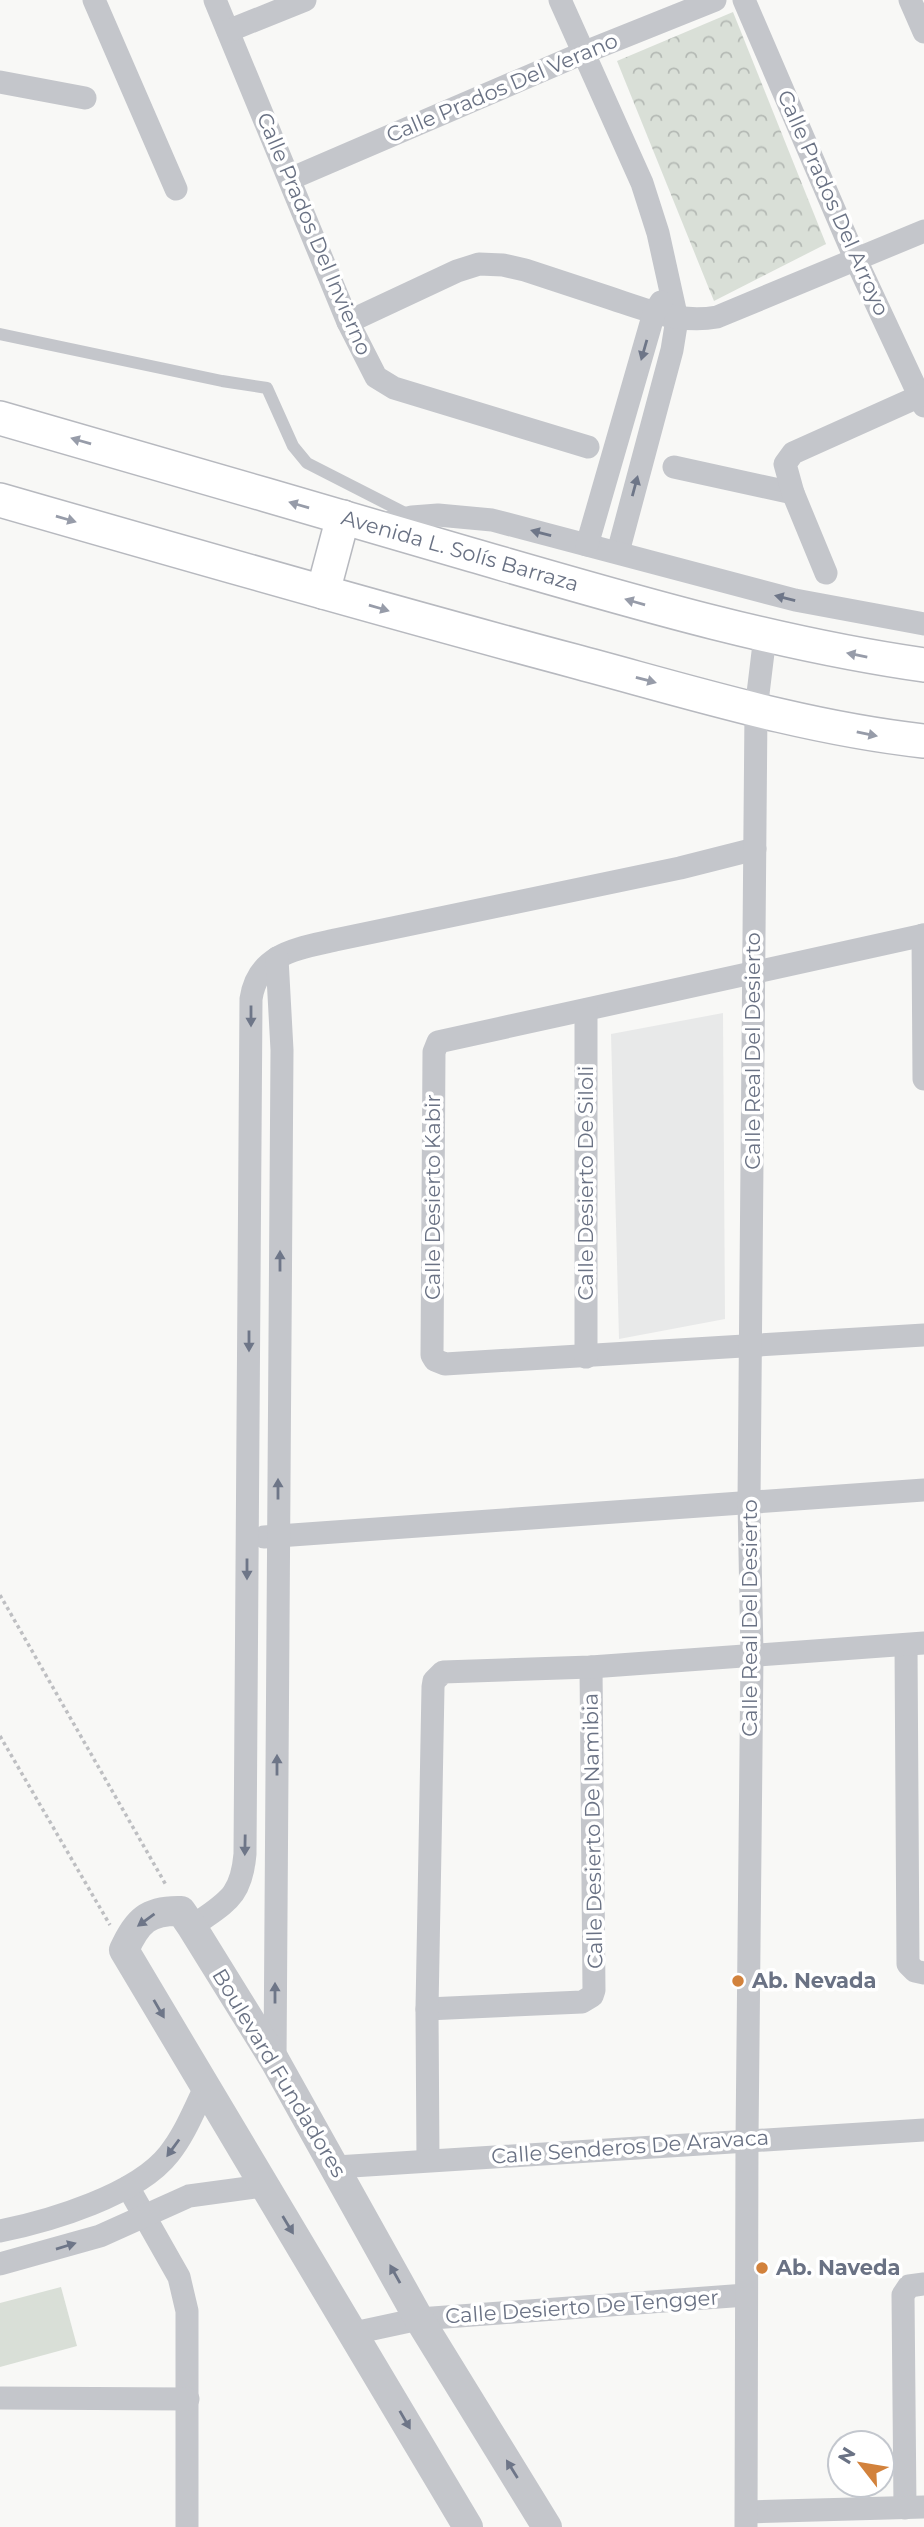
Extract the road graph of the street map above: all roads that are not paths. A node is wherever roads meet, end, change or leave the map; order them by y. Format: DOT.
graph roads {
  1 [pos="94,0"];
  2 [pos="215,0"];
  3 [pos="305,0"];
  4 [pos="560,0"];
  5 [pos="715,0"];
  6 [pos="744,0"];
  7 [pos="910,0"];
  8 [pos="228,31"];
  9 [pos="924,32"];
  10 [pos="583,53"];
  11 [pos="3,77"];
  12 [pos="85,98"];
  13 [pos="290,179"];
  14 [pos="176,188"];
  15 [pos="924,231"];
  16 [pos="855,258"];
  17 [pos="671,288"];
  18 [pos="654,313"];
  19 [pos="677,318"];
  20 [pos="348,322"];
  21 [pos="0,334"];
  22 [pos="922,401"];
  23 [pos="0,418"];
  24 [pos="588,447"];
  25 [pos="674,467"];
  26 [pos="793,494"];
  27 [pos="0,500"];
  28 [pos="343,517"];
  29 [pos="412,517"];
  30 [pos="375,526"];
  31 [pos="587,545"];
  32 [pos="618,552"];
  33 [pos="826,573"];
  34 [pos="323,592"];
  35 [pos="924,624"];
  36 [pos="765,636"];
  37 [pos="924,665"];
  38 [pos="756,710"];
  39 [pos="924,741"];
  40 [pos="755,849"];
  41 [pos="924,935"];
  42 [pos="277,958"];
  43 [pos="754,973"];
  44 [pos="586,1010"];
  45 [pos="924,1079"];
  46 [pos="924,1335"];
  47 [pos="750,1347"];
  48 [pos="586,1357"];
  49 [pos="924,1490"];
  50 [pos="749,1502"];
  51 [pos="278,1536"];
  52 [pos="247,1537"];
  53 [pos="915,1644"];
  54 [pos="752,1654"];
  55 [pos="591,1667"];
  56 [pos="187,1919"];
  57 [pos="924,1973"];
  58 [pos="427,2009"];
  59 [pos="275,2061"];
  60 [pos="205,2088"];
  61 [pos="924,2130"];
  62 [pos="747,2140"];
  63 [pos="428,2160"];
  64 [pos="336,2167"];
  65 [pos="263,2186"];
  66 [pos="128,2187"];
  67 [pos="144,2215"];
  68 [pos="0,2231"];
  69 [pos="0,2264"];
  70 [pos="924,2284"];
  71 [pos="746,2295"];
  72 [pos="419,2319"];
  73 [pos="354,2333"];
  74 [pos="0,2398"];
  75 [pos="188,2399"];
  76 [pos="915,2507"];
  77 [pos="747,2519"];
  78 [pos="187,2527"];
  79 [pos="467,2527"];
  80 [pos="547,2527"];
  1 -- 14 [label="street"];
  2 -- 8 [label="street, Calle Prados Del Invierno"];
  3 -- 8 [label="street"];
  4 -- 10 [label="street"];
  5 -- 10 [label="street, Calle Prados Del Verano"];
  6 -- 16 [label="street, Calle Prados Del Arroyo"];
  7 -- 9 [label="street"];
  8 -- 13 [label="street, Calle Prados Del Invierno"];
  10 -- 13 [label="street, Calle Prados Del Verano"];
  10 -- 17 [label="street"];
  11 -- 12 [label="street"];
  13 -- 20 [label="street, Calle Prados Del Invierno"];
  15 -- 16 [label="street"];
  16 -- 19 [label="street"];
  16 -- 22 [label="street, Calle Prados Del Arroyo"];
  17 -- 18 [label="street"];
  17 -- 19 [label="street"];
  18 -- 19 [label="street"];
  18 -- 20 [label="street"];
  18 -- 31 [label="street, one-way"];
  32 -- 19 [label="street, one-way"];
  20 -- 24 [label="street, Calle Prados Del Invierno"];
  21 -- 29 [label="lane"];
  22 -- 26 [label="street"];
  28 -- 23 [label="main road, Avenida L. Solís Barraza, one-way"];
  25 -- 26 [label="street"];
  26 -- 33 [label="street"];
  27 -- 34 [label="main road, one-way"];
  28 -- 30 [label="main road, Avenida L. Solís Barraza"];
  28 -- 34 [label="main road"];
  29 -- 30 [label="street"];
  31 -- 29 [label="street, one-way"];
  36 -- 30 [label="main road, Avenida L. Solís Barraza, one-way"];
  31 -- 32 [label="street"];
  35 -- 32 [label="street, one-way"];
  34 -- 38 [label="main road, one-way"];
  37 -- 36 [label="main road, Avenida L. Solís Barraza, one-way"];
  36 -- 38 [label="street, Calle Real Del Desierto"];
  38 -- 39 [label="main road, one-way"];
  38 -- 40 [label="street, Calle Real Del Desierto"];
  40 -- 42 [label="street"];
  40 -- 43 [label="street, Calle Real Del Desierto"];
  41 -- 43 [label="street, Calle Desierto Kabir"];
  41 -- 45 [label="street"];
  51 -- 42 [label="street, one-way"];
  42 -- 52 [label="street, one-way"];
  43 -- 44 [label="street, Calle Desierto Kabir"];
  43 -- 47 [label="street, Calle Real Del Desierto"];
  44 -- 48 [label="street, Calle Desierto De Siloli"];
  44 -- 48 [label="street, Calle Desierto Kabir"];
  46 -- 47 [label="street, Calle Desierto Kabir"];
  47 -- 48 [label="street, Calle Desierto Kabir"];
  47 -- 50 [label="street, Calle Real Del Desierto"];
  49 -- 50 [label="street"];
  50 -- 51 [label="street"];
  50 -- 54 [label="street, Calle Real Del Desierto"];
  51 -- 52 [label="street"];
  59 -- 51 [label="street, one-way"];
  52 -- 56 [label="street, one-way"];
  53 -- 54 [label="street, Calle Desierto De Namibia"];
  53 -- 57 [label="street"];
  54 -- 55 [label="street, Calle Desierto De Namibia"];
  54 -- 62 [label="street, Calle Real Del Desierto"];
  55 -- 58 [label="street, Calle Desierto De Namibia"];
  55 -- 58 [label="street, Calle Desierto De Namibia"];
  56 -- 59 [label="street, Boulevard Fundadores"];
  56 -- 60 [label="street, one-way"];
  58 -- 63 [label="street, Calle Desierto De Namibia"];
  59 -- 64 [label="street, Boulevard Fundadores"];
  60 -- 65 [label="street"];
  60 -- 66 [label="street, one-way"];
  61 -- 62 [label="street, Calle Senderos De Aravaca"];
  62 -- 63 [label="street, Calle Senderos De Aravaca"];
  62 -- 71 [label="street, Calle Real Del Desierto"];
  63 -- 64 [label="street, Calle Senderos De Aravaca"];
  72 -- 64 [label="street, Boulevard Fundadores, one-way"];
  65 -- 67 [label="street"];
  65 -- 73 [label="street, one-way"];
  66 -- 67 [label="street"];
  66 -- 68 [label="street"];
  69 -- 67 [label="street, one-way"];
  67 -- 75 [label="street"];
  70 -- 76 [label="street"];
  71 -- 72 [label="street, Calle Desierto De Tengger"];
  71 -- 77 [label="street, Calle Real Del Desierto"];
  72 -- 73 [label="street, Calle Desierto De Tengger"];
  80 -- 72 [label="street, Boulevard Fundadores, one-way"];
  73 -- 79 [label="street, one-way"];
  74 -- 75 [label="street"];
  75 -- 78 [label="street"];
  76 -- 77 [label="street"];
}
